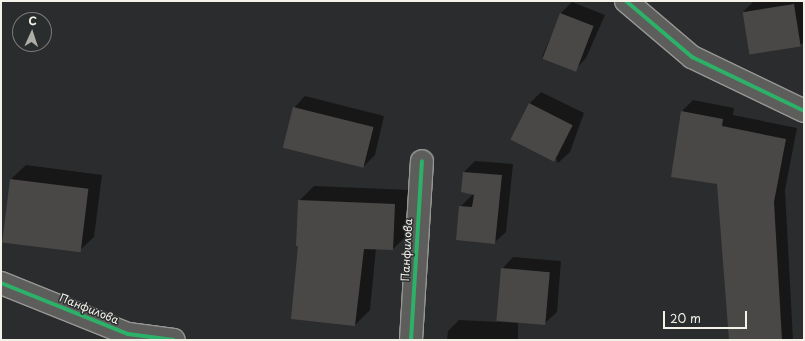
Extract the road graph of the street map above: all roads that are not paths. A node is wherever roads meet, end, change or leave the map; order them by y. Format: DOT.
graph roads {
  1 [pos="626,1"];
  2 [pos="804,111"];
  3 [pos="422,161"];
  4 [pos="1,283"];
  5 [pos="174,340"];
  6 [pos="411,340"];
  1 -- 2 [label="street"];
  3 -- 6 [label="street, Панфилова"];
  4 -- 5 [label="street, Панфилова"];
}
